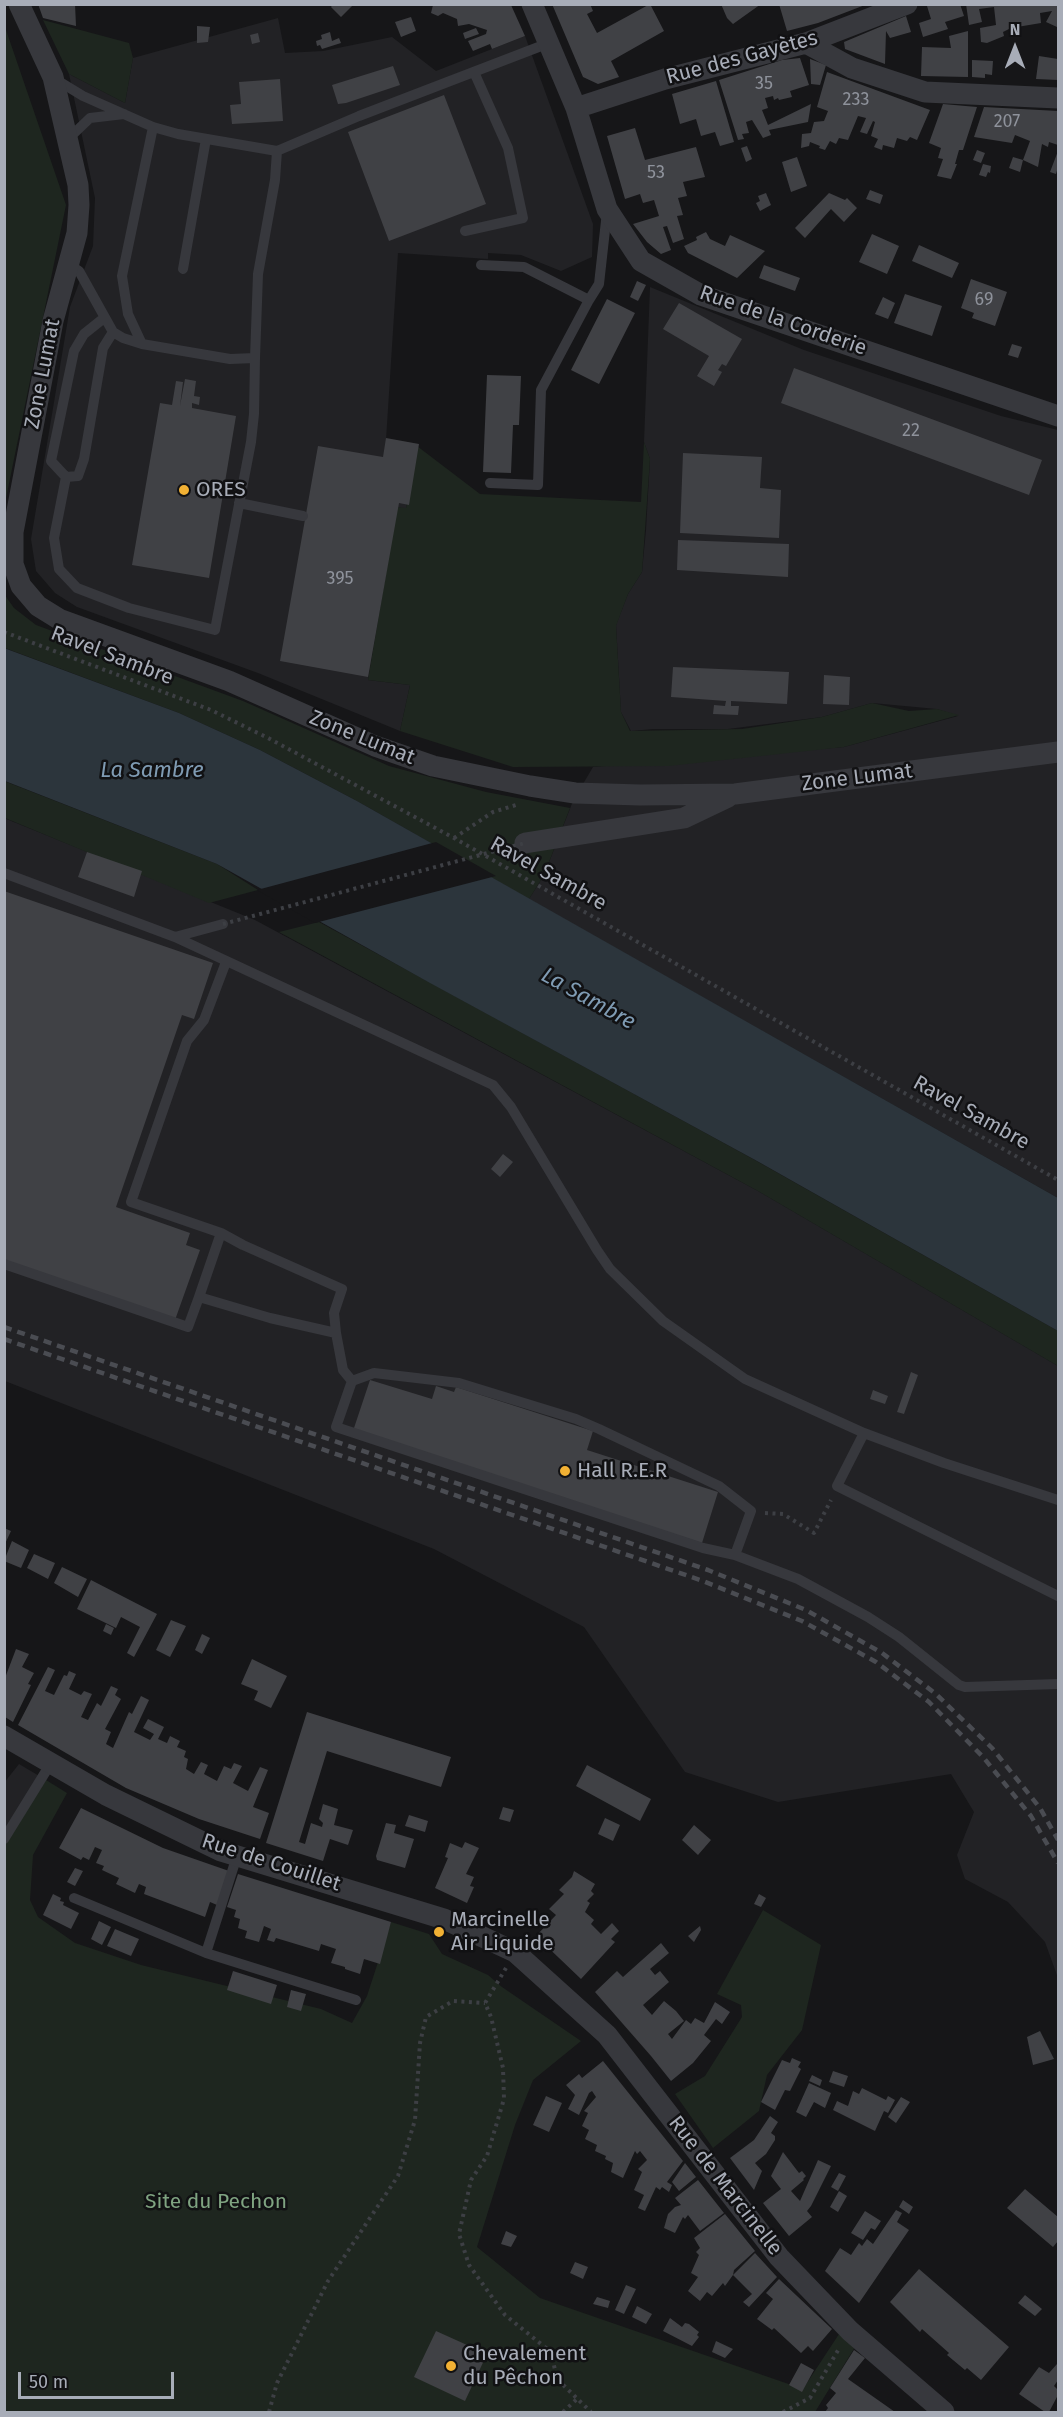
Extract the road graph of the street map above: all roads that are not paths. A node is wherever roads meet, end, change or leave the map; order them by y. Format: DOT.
graph roads {
  1 [pos="19,4"];
  2 [pos="532,4"];
  3 [pos="907,4"];
  4 [pos="549,43"];
  5 [pos="806,43"];
  6 [pos="474,72"];
  7 [pos="53,77"];
  8 [pos="1059,99"];
  9 [pos="576,108"];
  10 [pos="124,114"];
  11 [pos="153,127"];
  12 [pos="68,139"];
  13 [pos="206,139"];
  14 [pos="277,151"];
  15 [pos="607,209"];
  16 [pos="465,231"];
  17 [pos="69,264"];
  18 [pos="481,265"];
  19 [pos="183,268"];
  20 [pos="589,300"];
  21 [pos="104,318"];
  22 [pos="112,332"];
  23 [pos="142,344"];
  24 [pos="255,358"];
  25 [pos="1059,416"];
  26 [pos="66,477"];
  27 [pos="490,483"];
  28 [pos="239,503"];
  29 [pos="303,516"];
  30 [pos="1059,752"];
  31 [pos="735,794"];
  32 [pos="525,843"];
  33 [pos="4,873"];
  34 [pos="223,924"];
  35 [pos="175,937"];
  36 [pos="226,962"];
  37 [pos="221,1233"];
  38 [pos="4,1264"];
  39 [pos="199,1297"];
  40 [pos="336,1333"];
  41 [pos="352,1381"];
  42 [pos="864,1433"];
  43 [pos="1059,1500"];
  44 [pos="735,1556"];
  45 [pos="1059,1596"];
  46 [pos="1059,1684"];
  47 [pos="4,1736"];
  48 [pos="51,1763"];
  49 [pos="4,1839"];
  50 [pos="237,1856"];
  51 [pos="74,1898"];
  52 [pos="515,1952"];
  53 [pos="206,1953"];
  54 [pos="356,2000"];
  55 [pos="944,2412"];
  1 -- 7 [label="street, Zone Lumat"];
  2 -- 4 [label="street, Rue de la Corderie"];
  3 -- 5 [label="street, Rue des Gayètes"];
  4 -- 6 [label="lane"];
  4 -- 9 [label="street, Rue de la Corderie"];
  5 -- 8 [label="street"];
  5 -- 9 [label="street, Rue des Gayètes"];
  6 -- 14 [label="lane"];
  6 -- 16 [label="lane"];
  7 -- 10 [label="lane"];
  7 -- 12 [label="street, Zone Lumat"];
  9 -- 15 [label="street, Rue de la Corderie"];
  10 -- 11 [label="lane"];
  10 -- 12 [label="lane"];
  11 -- 13 [label="lane"];
  11 -- 23 [label="lane"];
  12 -- 17 [label="street, Zone Lumat"];
  13 -- 14 [label="lane"];
  13 -- 19 [label="lane"];
  14 -- 24 [label="lane"];
  15 -- 20 [label="lane"];
  15 -- 25 [label="street, Rue de la Corderie"];
  17 -- 21 [label="lane"];
  17 -- 31 [label="street, Zone Lumat"];
  18 -- 20 [label="lane"];
  20 -- 27 [label="lane"];
  21 -- 22 [label="lane"];
  21 -- 26 [label="lane"];
  22 -- 23 [label="lane"];
  22 -- 26 [label="lane"];
  23 -- 24 [label="lane"];
  24 -- 28 [label="lane"];
  26 -- 28 [label="lane"];
  28 -- 29 [label="lane"];
  30 -- 31 [label="street, Zone Lumat"];
  31 -- 32 [label="street"];
  33 -- 35 [label="lane"];
  34 -- 35 [label="lane"];
  35 -- 36 [label="lane"];
  36 -- 37 [label="lane"];
  36 -- 42 [label="lane"];
  37 -- 39 [label="lane"];
  37 -- 40 [label="lane"];
  38 -- 39 [label="lane"];
  39 -- 40 [label="lane"];
  40 -- 41 [label="lane"];
  41 -- 44 [label="lane"];
  41 -- 44 [label="lane"];
  42 -- 43 [label="lane"];
  42 -- 45 [label="lane"];
  44 -- 46 [label="lane"];
  47 -- 48 [label="street, Rue de Couillet"];
  48 -- 49 [label="lane"];
  48 -- 50 [label="street, Rue de Couillet"];
  50 -- 52 [label="street, Rue de Couillet"];
  50 -- 53 [label="lane"];
  51 -- 53 [label="lane"];
  52 -- 55 [label="street, Rue de Marcinelle"];
  53 -- 54 [label="lane"];
}
